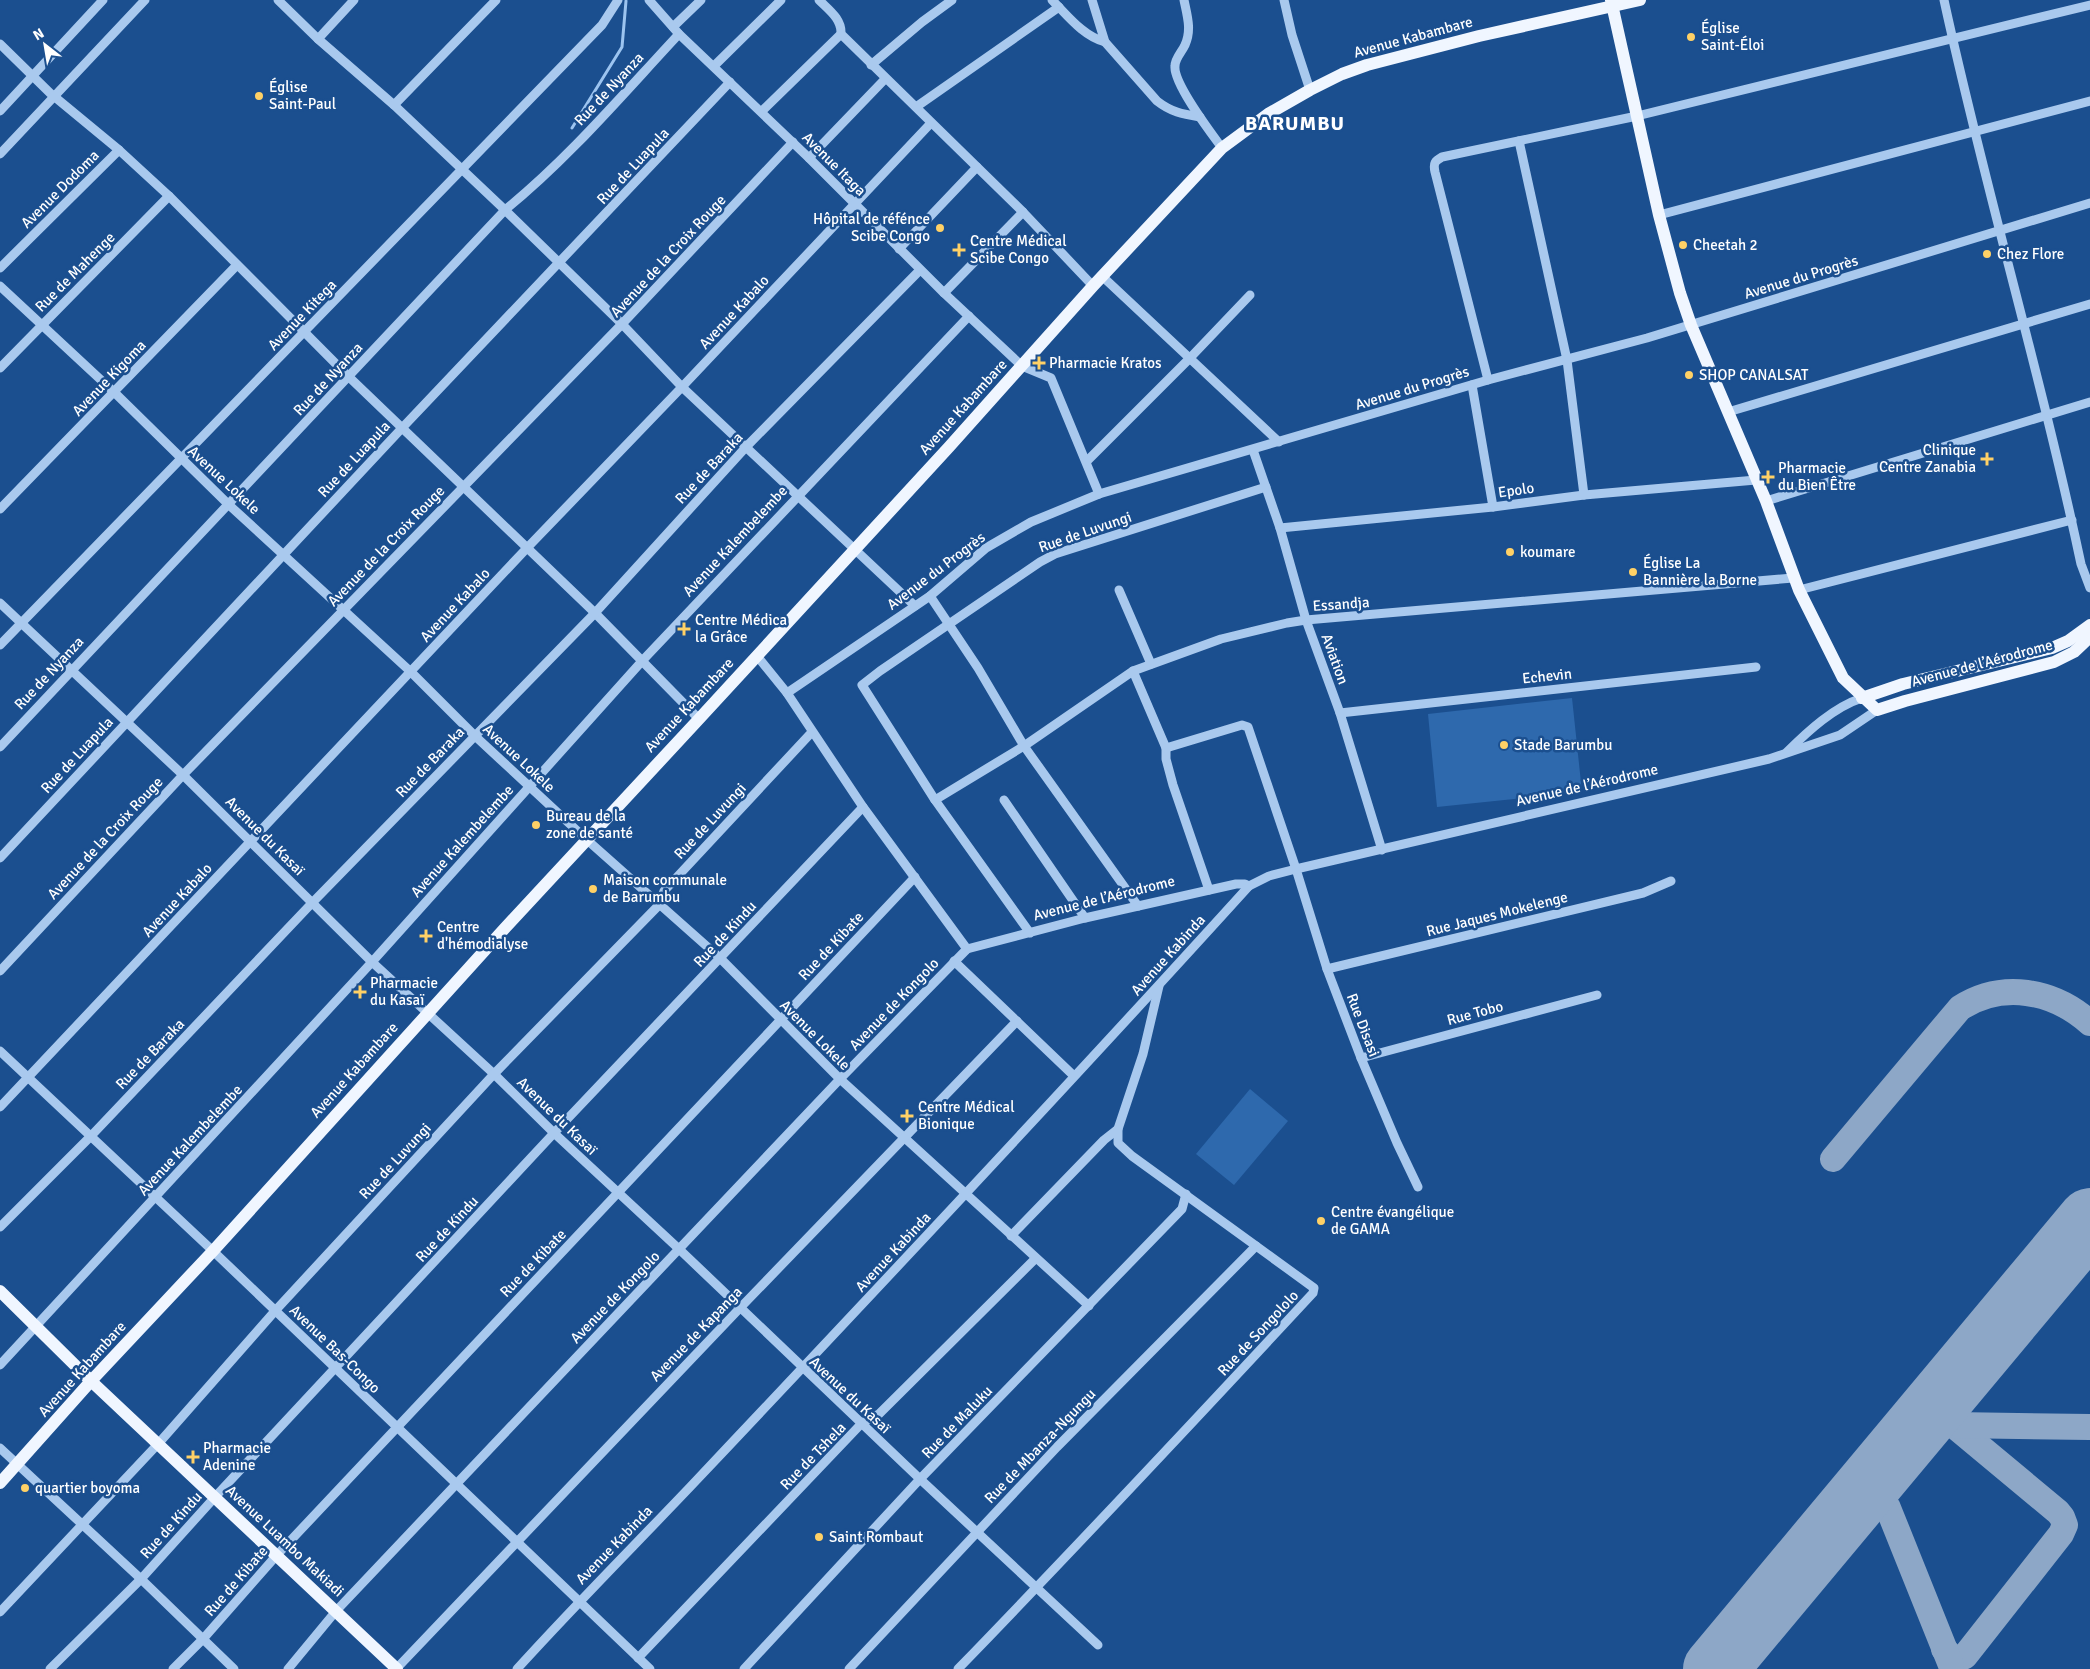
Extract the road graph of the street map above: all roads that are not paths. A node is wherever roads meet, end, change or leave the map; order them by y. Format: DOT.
graph roads {
  1 [pos="103,0"];
  2 [pos="145,0"];
  3 [pos="278,0"];
  4 [pos="354,0"];
  5 [pos="496,0"];
  6 [pos="618,0"];
  7 [pos="648,0"];
  8 [pos="701,0"];
  9 [pos="781,0"];
  10 [pos="820,0"];
  11 [pos="952,0"];
  12 [pos="1092,0"];
  13 [pos="1184,0"];
  14 [pos="1284,0"];
  15 [pos="1640,0"];
  16 [pos="1944,0"];
  17 [pos="1611,3"];
  18 [pos="1056,4"];
  19 [pos="2090,5"];
  20 [pos="676,31"];
  21 [pos="841,34"];
  22 [pos="1952,38"];
  23 [pos="318,39"];
  24 [pos="1105,42"];
  25 [pos="0,44"];
  26 [pos="871,65"];
  27 [pos="714,66"];
  28 [pos="33,76"];
  29 [pos="885,79"];
  30 [pos="730,82"];
  31 [pos="1310,90"];
  32 [pos="54,96"];
  33 [pos="2090,101"];
  34 [pos="394,106"];
  35 [pos="916,107"];
  36 [pos="0,111"];
  37 [pos="762,111"];
  38 [pos="1637,116"];
  39 [pos="1200,117"];
  40 [pos="931,122"];
  41 [pos="1974,132"];
  42 [pos="1519,141"];
  43 [pos="793,142"];
  44 [pos="1222,148"];
  45 [pos="119,150"];
  46 [pos="0,154"];
  47 [pos="809,158"];
  48 [pos="977,167"];
  49 [pos="461,169"];
  50 [pos="169,196"];
  51 [pos="2090,202"];
  52 [pos="855,204"];
  53 [pos="505,210"];
  54 [pos="1022,212"];
  55 [pos="1659,215"];
  56 [pos="1999,229"];
  57 [pos="899,249"];
  58 [pos="559,264"];
  59 [pos="237,265"];
  60 [pos="0,268"];
  61 [pos="920,270"];
  62 [pos="1103,277"];
  63 [pos="0,286"];
  64 [pos="1093,286"];
  65 [pos="944,293"];
  66 [pos="1250,295"];
  67 [pos="2090,304"];
  68 [pos="968,316"];
  69 [pos="622,324"];
  70 [pos="1692,325"];
  71 [pos="2022,325"];
  72 [pos="42,326"];
  73 [pos="305,332"];
  74 [pos="1189,359"];
  75 [pos="1567,360"];
  76 [pos="1022,366"];
  77 [pos="0,368"];
  78 [pos="349,377"];
  79 [pos="1488,380"];
  80 [pos="1472,384"];
  81 [pos="682,387"];
  82 [pos="114,393"];
  83 [pos="2090,402"];
  84 [pos="1728,412"];
  85 [pos="2046,415"];
  86 [pos="403,428"];
  87 [pos="1280,442"];
  88 [pos="746,447"];
  89 [pos="1253,450"];
  90 [pos="181,459"];
  91 [pos="1087,461"];
  92 [pos="1756,480"];
  93 [pos="463,487"];
  94 [pos="1266,487"];
  95 [pos="1099,494"];
  96 [pos="798,495"];
  97 [pos="1584,495"];
  98 [pos="1766,501"];
  99 [pos="228,504"];
  100 [pos="1493,507"];
  101 [pos="0,509"];
  102 [pos="2072,520"];
  103 [pos="1280,528"];
  104 [pos="527,548"];
  105 [pos="855,549"];
  106 [pos="284,554"];
  107 [pos="1794,578"];
  108 [pos="2090,588"];
  109 [pos="1119,590"];
  110 [pos="1799,590"];
  111 [pos="930,596"];
  112 [pos="0,603"];
  113 [pos="915,606"];
  114 [pos="344,609"];
  115 [pos="595,613"];
  116 [pos="1306,620"];
  117 [pos="948,623"];
  118 [pos="22,624"];
  119 [pos="2090,626"];
  120 [pos="2090,637"];
  121 [pos="0,645"];
  122 [pos="757,656"];
  123 [pos="643,660"];
  124 [pos="1151,664"];
  125 [pos="1756,667"];
  126 [pos="72,670"];
  127 [pos="1133,671"];
  128 [pos="411,672"];
  129 [pos="787,693"];
  130 [pos="1862,698"];
  131 [pos="1876,710"];
  132 [pos="1340,713"];
  133 [pos="699,719"];
  134 [pos="127,722"];
  135 [pos="812,732"];
  136 [pos="475,736"];
  137 [pos="1024,746"];
  138 [pos="0,747"];
  139 [pos="1166,748"];
  140 [pos="1785,754"];
  141 [pos="183,775"];
  142 [pos="529,786"];
  143 [pos="935,800"];
  144 [pos="1004,800"];
  145 [pos="864,807"];
  146 [pos="586,840"];
  147 [pos="251,841"];
  148 [pos="1382,850"];
  149 [pos="0,858"];
  150 [pos="1296,869"];
  151 [pos="915,877"];
  152 [pos="1671,881"];
  153 [pos="1249,886"];
  154 [pos="1209,890"];
  155 [pos="312,903"];
  156 [pos="659,905"];
  157 [pos="1138,906"];
  158 [pos="1085,918"];
  159 [pos="1030,933"];
  160 [pos="967,949"];
  161 [pos="720,958"];
  162 [pos="954,961"];
  163 [pos="372,962"];
  164 [pos="1327,969"];
  165 [pos="0,971"];
  166 [pos="1159,985"];
  167 [pos="1596,995"];
  168 [pos="428,1012"];
  169 [pos="781,1020"];
  170 [pos="1017,1021"];
  171 [pos="0,1051"];
  172 [pos="1361,1058"];
  173 [pos="494,1074"];
  174 [pos="1074,1076"];
  175 [pos="28,1078"];
  176 [pos="840,1079"];
  177 [pos="0,1108"];
  178 [pos="1118,1129"];
  179 [pos="554,1134"];
  180 [pos="91,1136"];
  181 [pos="905,1137"];
  182 [pos="1418,1186"];
  183 [pos="618,1194"];
  184 [pos="1186,1194"];
  185 [pos="966,1195"];
  186 [pos="156,1198"];
  187 [pos="0,1228"];
  188 [pos="1011,1236"];
  189 [pos="1256,1246"];
  190 [pos="679,1250"];
  191 [pos="214,1251"];
  192 [pos="1035,1259"];
  193 [pos="0,1291"];
  194 [pos="1089,1306"];
  195 [pos="740,1308"];
  196 [pos="275,1311"];
  197 [pos="35,1326"];
  198 [pos="0,1365"];
  199 [pos="334,1368"];
  200 [pos="802,1368"];
  201 [pos="91,1381"];
  202 [pos="862,1424"];
  203 [pos="397,1427"];
  204 [pos="158,1444"];
  205 [pos="0,1448"];
  206 [pos="17,1465"];
  207 [pos="920,1480"];
  208 [pos="0,1483"];
  209 [pos="456,1484"];
  210 [pos="215,1497"];
  211 [pos="82,1524"];
  212 [pos="977,1532"];
  213 [pos="518,1541"];
  214 [pos="276,1556"];
  215 [pos="141,1579"];
  216 [pos="1036,1588"];
  217 [pos="579,1601"];
  218 [pos="336,1611"];
  219 [pos="0,1612"];
  220 [pos="203,1639"];
  221 [pos="1098,1645"];
  222 [pos="638,1658"];
  223 [pos="50,1669"];
  224 [pos="173,1669"];
  225 [pos="234,1669"];
  226 [pos="288,1669"];
  227 [pos="397,1669"];
  228 [pos="517,1669"];
  229 [pos="650,1669"];
  230 [pos="744,1669"];
  231 [pos="849,1669"];
  232 [pos="958,1669"];
  1 -- 28 [label="street"];
  2 -- 32 [label="street"];
  3 -- 23 [label="street"];
  4 -- 23 [label="street"];
  5 -- 34 [label="street"];
  6 -- 49 [label="street, Avenue Kitega"];
  7 -- 20 [label="street, Avenue Itaga"];
  8 -- 20 [label="street, Rue de Nyanza"];
  9 -- 27 [label="street"];
  10 -- 21 [label="street"];
  11 -- 26 [label="street"];
  12 -- 24 [label="street"];
  13 -- 39 [label="street"];
  14 -- 31 [label="street"];
  15 -- 17 [label="main road, Avenue Kabambare"];
  16 -- 22 [label="street"];
  17 -- 31 [label="main road, Avenue Kabambare"];
  17 -- 38 [label="main road"];
  18 -- 24 [label="street"];
  18 -- 35 [label="street"];
  19 -- 22 [label="street"];
  20 -- 27 [label="street, Avenue Itaga"];
  20 -- 53 [label="street, Rue de Nyanza"];
  21 -- 26 [label="street"];
  21 -- 37 [label="street"];
  22 -- 38 [label="street"];
  22 -- 41 [label="street"];
  23 -- 34 [label="street"];
  24 -- 39 [label="street"];
  25 -- 28 [label="street"];
  26 -- 29 [label="street"];
  27 -- 30 [label="street, Avenue Itaga"];
  28 -- 32 [label="street"];
  28 -- 36 [label="street"];
  29 -- 35 [label="street"];
  29 -- 47 [label="street"];
  30 -- 37 [label="street, Avenue Itaga"];
  30 -- 58 [label="street, Rue de Luapula"];
  31 -- 44 [label="main road, Avenue Kabambare"];
  32 -- 45 [label="street"];
  32 -- 46 [label="street"];
  33 -- 41 [label="street"];
  34 -- 49 [label="street"];
  35 -- 40 [label="street"];
  37 -- 43 [label="street, Avenue Itaga"];
  38 -- 42 [label="street"];
  38 -- 55 [label="main road"];
  39 -- 44 [label="street"];
  40 -- 48 [label="street"];
  40 -- 52 [label="street, Avenue Kabalo"];
  41 -- 55 [label="street"];
  41 -- 56 [label="street"];
  42 -- 75 [label="street"];
  42 -- 79 [label="street"];
  43 -- 47 [label="street, Avenue Itaga"];
  43 -- 69 [label="street, Avenue de la Croix Rouge"];
  44 -- 62 [label="main road, Avenue Kabambare"];
  45 -- 50 [label="street"];
  45 -- 60 [label="street, Avenue Dodoma"];
  47 -- 52 [label="street, Avenue Itaga"];
  48 -- 54 [label="street"];
  48 -- 57 [label="street"];
  49 -- 53 [label="street"];
  49 -- 73 [label="street, Avenue Kitega"];
  50 -- 59 [label="street"];
  50 -- 72 [label="street, Rue de Mahenge"];
  51 -- 56 [label="street, Avenue du Progrès"];
  52 -- 57 [label="street, Avenue Itaga"];
  52 -- 81 [label="street, Avenue Kabalo"];
  53 -- 58 [label="street"];
  53 -- 78 [label="street, Rue de Nyanza"];
  54 -- 64 [label="street"];
  54 -- 65 [label="street"];
  55 -- 70 [label="main road"];
  56 -- 70 [label="street, Avenue du Progrès"];
  56 -- 71 [label="street"];
  57 -- 61 [label="street, Avenue Itaga"];
  58 -- 69 [label="street"];
  58 -- 86 [label="street, Rue de Luapula"];
  59 -- 73 [label="street"];
  59 -- 82 [label="street, Avenue Kigoma"];
  61 -- 65 [label="street, Avenue Itaga"];
  61 -- 88 [label="street, Rue de Baraka"];
  62 -- 64 [label="main road, Avenue Kabambare"];
  62 -- 74 [label="street"];
  63 -- 72 [label="street, Avenue Lokele"];
  64 -- 76 [label="main road, Avenue Kabambare"];
  65 -- 68 [label="street, Avenue Itaga"];
  66 -- 74 [label="street"];
  67 -- 71 [label="street"];
  68 -- 76 [label="street, Avenue Itaga"];
  68 -- 96 [label="street, Avenue Kalembelembe"];
  69 -- 81 [label="street"];
  69 -- 93 [label="street, Avenue de la Croix Rouge"];
  70 -- 75 [label="street, Avenue du Progrès"];
  70 -- 84 [label="main road"];
  71 -- 84 [label="street"];
  71 -- 85 [label="street"];
  72 -- 77 [label="street, Rue de Mahenge"];
  72 -- 82 [label="street, Avenue Lokele"];
  73 -- 78 [label="street"];
  73 -- 90 [label="street, Avenue Kitega"];
  74 -- 87 [label="street"];
  74 -- 91 [label="street"];
  75 -- 79 [label="street, Avenue du Progrès"];
  75 -- 97 [label="street"];
  76 -- 91 [label="street"];
  76 -- 105 [label="main road, Avenue Kabambare"];
  78 -- 86 [label="street"];
  78 -- 99 [label="street, Rue de Nyanza"];
  79 -- 80 [label="street, Avenue du Progrès"];
  80 -- 87 [label="street, Avenue du Progrès"];
  80 -- 100 [label="street"];
  81 -- 88 [label="street"];
  81 -- 104 [label="street, Avenue Kabalo"];
  82 -- 90 [label="street, Avenue Lokele"];
  82 -- 101 [label="street, Avenue Kigoma"];
  83 -- 85 [label="street"];
  84 -- 92 [label="main road"];
  85 -- 98 [label="street"];
  85 -- 102 [label="street"];
  86 -- 93 [label="street"];
  86 -- 106 [label="street, Rue de Luapula"];
  87 -- 89 [label="street, Avenue du Progrès"];
  88 -- 96 [label="street"];
  88 -- 115 [label="street, Rue de Baraka"];
  89 -- 94 [label="street, Aviation"];
  89 -- 95 [label="street, Avenue du Progrès"];
  90 -- 99 [label="street, Avenue Lokele"];
  90 -- 118 [label="street, Avenue Kitega"];
  91 -- 95 [label="street"];
  92 -- 97 [label="street, Epolo"];
  92 -- 98 [label="main road"];
  93 -- 104 [label="street"];
  93 -- 114 [label="street, Avenue de la Croix Rouge"];
  94 -- 103 [label="street, Aviation"];
  94 -- 117 [label="street, Rue de Luvungi"];
  95 -- 111 [label="street, Avenue du Progrès"];
  96 -- 105 [label="street"];
  96 -- 123 [label="street, Avenue Kalembelembe"];
  97 -- 100 [label="street, Epolo"];
  98 -- 107 [label="main road"];
  99 -- 106 [label="street, Avenue Lokele"];
  99 -- 126 [label="street, Rue de Nyanza"];
  100 -- 103 [label="street, Epolo"];
  102 -- 108 [label="street"];
  102 -- 110 [label="street"];
  103 -- 116 [label="street, Aviation"];
  104 -- 115 [label="street"];
  104 -- 128 [label="street, Avenue Kabalo"];
  105 -- 113 [label="street"];
  105 -- 122 [label="main road, Avenue Kabambare"];
  106 -- 114 [label="street, Avenue Lokele"];
  106 -- 134 [label="street, Rue de Luapula"];
  107 -- 110 [label="main road"];
  107 -- 116 [label="street, Essandja"];
  109 -- 124 [label="street"];
  110 -- 130 [label="main road"];
  111 -- 113 [label="street, Avenue du Progrès"];
  111 -- 117 [label="street"];
  112 -- 118 [label="street, Avenue du Kasaï"];
  113 -- 129 [label="street, Avenue du Progrès"];
  114 -- 128 [label="street, Avenue Lokele"];
  114 -- 141 [label="street, Avenue de la Croix Rouge"];
  115 -- 123 [label="street"];
  115 -- 136 [label="street, Rue de Baraka"];
  116 -- 124 [label="street, Essandja"];
  116 -- 132 [label="street, Aviation"];
  117 -- 137 [label="street"];
  117 -- 143 [label="street, Rue de Luvungi"];
  118 -- 121 [label="street, Avenue Kitega"];
  118 -- 126 [label="street, Avenue du Kasaï"];
  119 -- 130 [label="main road"];
  120 -- 131 [label="main road, Avenue de l’Aérodrome"];
  122 -- 129 [label="street"];
  122 -- 133 [label="main road, Avenue Kabambare"];
  123 -- 133 [label="street"];
  123 -- 142 [label="street, Avenue Kalembelembe"];
  124 -- 127 [label="street, Essandja"];
  125 -- 132 [label="street, Echevin"];
  126 -- 134 [label="street, Avenue du Kasaï"];
  126 -- 138 [label="street, Rue de Nyanza"];
  127 -- 137 [label="street, Essandja"];
  127 -- 139 [label="street"];
  128 -- 136 [label="street, Avenue Lokele"];
  128 -- 147 [label="street, Avenue Kabalo"];
  129 -- 135 [label="street"];
  130 -- 131 [label="main road"];
  130 -- 140 [label="street"];
  131 -- 140 [label="street, Avenue de l’Aérodrome"];
  132 -- 148 [label="street, Aviation"];
  133 -- 146 [label="main road, Avenue Kabambare"];
  134 -- 141 [label="street, Avenue du Kasaï"];
  134 -- 149 [label="street, Rue de Luapula"];
  135 -- 145 [label="street"];
  135 -- 156 [label="street, Rue de Luvungi"];
  136 -- 142 [label="street, Avenue Lokele"];
  136 -- 155 [label="street, Rue de Baraka"];
  137 -- 143 [label="street, Essandja"];
  137 -- 157 [label="street"];
  139 -- 150 [label="street, Rue Disasi"];
  139 -- 154 [label="street"];
  140 -- 148 [label="street, Avenue de l’Aérodrome"];
  141 -- 147 [label="street, Avenue du Kasaï"];
  141 -- 165 [label="street, Avenue de la Croix Rouge"];
  142 -- 146 [label="street, Avenue Lokele"];
  142 -- 163 [label="street, Avenue Kalembelembe"];
  143 -- 159 [label="street"];
  144 -- 158 [label="street"];
  145 -- 151 [label="street"];
  145 -- 161 [label="street, Rue de Kindu"];
  146 -- 156 [label="street, Avenue Lokele"];
  146 -- 168 [label="main road, Avenue Kabambare"];
  147 -- 155 [label="street, Avenue du Kasaï"];
  147 -- 175 [label="street, Avenue Kabalo"];
  148 -- 150 [label="street, Avenue de l’Aérodrome"];
  150 -- 153 [label="street, Avenue Kabinda"];
  150 -- 164 [label="street, Rue Disasi"];
  151 -- 160 [label="street"];
  151 -- 169 [label="street, Rue de Kibate"];
  152 -- 164 [label="street, Rue Jaques Mokelenge"];
  153 -- 154 [label="street, Avenue de l’Aérodrome"];
  153 -- 166 [label="street, Avenue Kabinda"];
  154 -- 157 [label="street, Avenue de l’Aérodrome"];
  155 -- 163 [label="street, Avenue du Kasaï"];
  155 -- 180 [label="street, Rue de Baraka"];
  156 -- 161 [label="street, Avenue Lokele"];
  156 -- 173 [label="street, Rue de Luvungi"];
  157 -- 158 [label="street, Avenue de l’Aérodrome"];
  158 -- 159 [label="street, Avenue de l’Aérodrome"];
  159 -- 160 [label="street, Avenue de l’Aérodrome"];
  160 -- 162 [label="street, Avenue de Kongolo"];
  161 -- 169 [label="street, Avenue Lokele"];
  161 -- 179 [label="street, Rue de Kindu"];
  162 -- 170 [label="street"];
  162 -- 176 [label="street, Avenue de Kongolo"];
  163 -- 168 [label="street, Avenue du Kasaï"];
  163 -- 186 [label="street, Avenue Kalembelembe"];
  164 -- 172 [label="street, Rue Disasi"];
  166 -- 174 [label="street, Avenue Kabinda"];
  166 -- 178 [label="street"];
  167 -- 172 [label="street, Rue Tobo"];
  168 -- 173 [label="street, Avenue du Kasaï"];
  168 -- 191 [label="main road, Avenue Kabambare"];
  169 -- 176 [label="street, Avenue Lokele"];
  169 -- 183 [label="street, Rue de Kibate"];
  170 -- 174 [label="street"];
  170 -- 181 [label="street, Avenue de Kapanga"];
  171 -- 175 [label="street, Avenue Bas-Congo"];
  172 -- 182 [label="street, Rue Disasi"];
  173 -- 179 [label="street, Avenue du Kasaï"];
  173 -- 196 [label="street, Rue de Luvungi"];
  174 -- 185 [label="street, Avenue Kabinda"];
  175 -- 177 [label="street, Avenue Kabalo"];
  175 -- 180 [label="street, Avenue Bas-Congo"];
  176 -- 181 [label="street, Avenue Lokele"];
  176 -- 190 [label="street, Avenue de Kongolo"];
  178 -- 184 [label="street, Rue de Songololo"];
  178 -- 188 [label="street"];
  179 -- 183 [label="street, Avenue du Kasaï"];
  179 -- 199 [label="street, Rue de Kindu"];
  180 -- 186 [label="street, Avenue Bas-Congo"];
  180 -- 187 [label="street, Rue de Baraka"];
  181 -- 185 [label="street, Avenue Lokele"];
  181 -- 195 [label="street, Avenue de Kapanga"];
  183 -- 190 [label="street, Avenue du Kasaï"];
  183 -- 203 [label="street, Rue de Kibate"];
  184 -- 189 [label="street, Rue de Songololo"];
  184 -- 194 [label="street, Rue de Maluku"];
  185 -- 188 [label="street, Avenue Lokele"];
  185 -- 200 [label="street, Avenue Kabinda"];
  186 -- 191 [label="street, Avenue Bas-Congo"];
  186 -- 197 [label="street, Avenue Kalembelembe"];
  188 -- 192 [label="street, Avenue Lokele"];
  189 -- 212 [label="street, Rue de Mbanza-Ngungu"];
  189 -- 216 [label="street, Rue de Songololo"];
  190 -- 195 [label="street, Avenue du Kasaï"];
  190 -- 209 [label="street, Avenue de Kongolo"];
  191 -- 196 [label="street, Avenue Bas-Congo"];
  191 -- 201 [label="main road, Avenue Kabambare"];
  192 -- 194 [label="street, Avenue Lokele"];
  192 -- 202 [label="street, Rue de Tshela"];
  193 -- 197 [label="main road, Avenue Luambo Makiadi"];
  194 -- 207 [label="street, Rue de Maluku"];
  195 -- 200 [label="street, Avenue du Kasaï"];
  195 -- 213 [label="street, Avenue de Kapanga"];
  196 -- 199 [label="street, Avenue Bas-Congo"];
  196 -- 204 [label="street, Rue de Luvungi"];
  197 -- 198 [label="street, Avenue Kalembelembe"];
  197 -- 201 [label="main road, Avenue Luambo Makiadi"];
  199 -- 203 [label="street, Avenue Bas-Congo"];
  199 -- 210 [label="street, Rue de Kindu"];
  200 -- 202 [label="street, Avenue du Kasaï"];
  200 -- 217 [label="street, Avenue Kabinda"];
  201 -- 204 [label="main road, Avenue Luambo Makiadi"];
  201 -- 206 [label="main road, Avenue Kabambare"];
  202 -- 207 [label="street, Avenue du Kasaï"];
  202 -- 222 [label="street, Rue de Tshela"];
  203 -- 209 [label="street, Avenue Bas-Congo"];
  203 -- 214 [label="street, Rue de Kibate"];
  204 -- 210 [label="main road, Avenue Luambo Makiadi"];
  204 -- 211 [label="street, Rue de Luvungi"];
  205 -- 206 [label="street"];
  206 -- 208 [label="main road, Avenue Kabambare"];
  206 -- 211 [label="street"];
  207 -- 212 [label="street, Avenue du Kasaï"];
  207 -- 230 [label="street, Rue de Maluku"];
  209 -- 213 [label="street, Avenue Bas-Congo"];
  209 -- 218 [label="street, Avenue de Kongolo"];
  210 -- 214 [label="main road, Avenue Luambo Makiadi"];
  210 -- 215 [label="street, Rue de Kindu"];
  211 -- 215 [label="street"];
  211 -- 219 [label="street, Rue de Luvungi"];
  212 -- 216 [label="street, Avenue du Kasaï"];
  212 -- 231 [label="street, Rue de Mbanza-Ngungu"];
  213 -- 217 [label="street, Avenue Bas-Congo"];
  213 -- 227 [label="street, Avenue de Kapanga"];
  214 -- 218 [label="main road, Avenue Luambo Makiadi"];
  214 -- 220 [label="street, Rue de Kibate"];
  215 -- 220 [label="street"];
  215 -- 223 [label="street, Rue de Kindu"];
  216 -- 221 [label="street, Avenue du Kasaï"];
  216 -- 232 [label="street, Rue de Songololo"];
  217 -- 222 [label="street, Avenue Bas-Congo"];
  217 -- 228 [label="street, Avenue Kabinda"];
  218 -- 226 [label="street, Avenue de Kongolo"];
  218 -- 227 [label="main road, Avenue Luambo Makiadi"];
  220 -- 224 [label="street, Rue de Kibate"];
  220 -- 225 [label="street"];
  222 -- 229 [label="street, Avenue Bas-Congo"];
}
